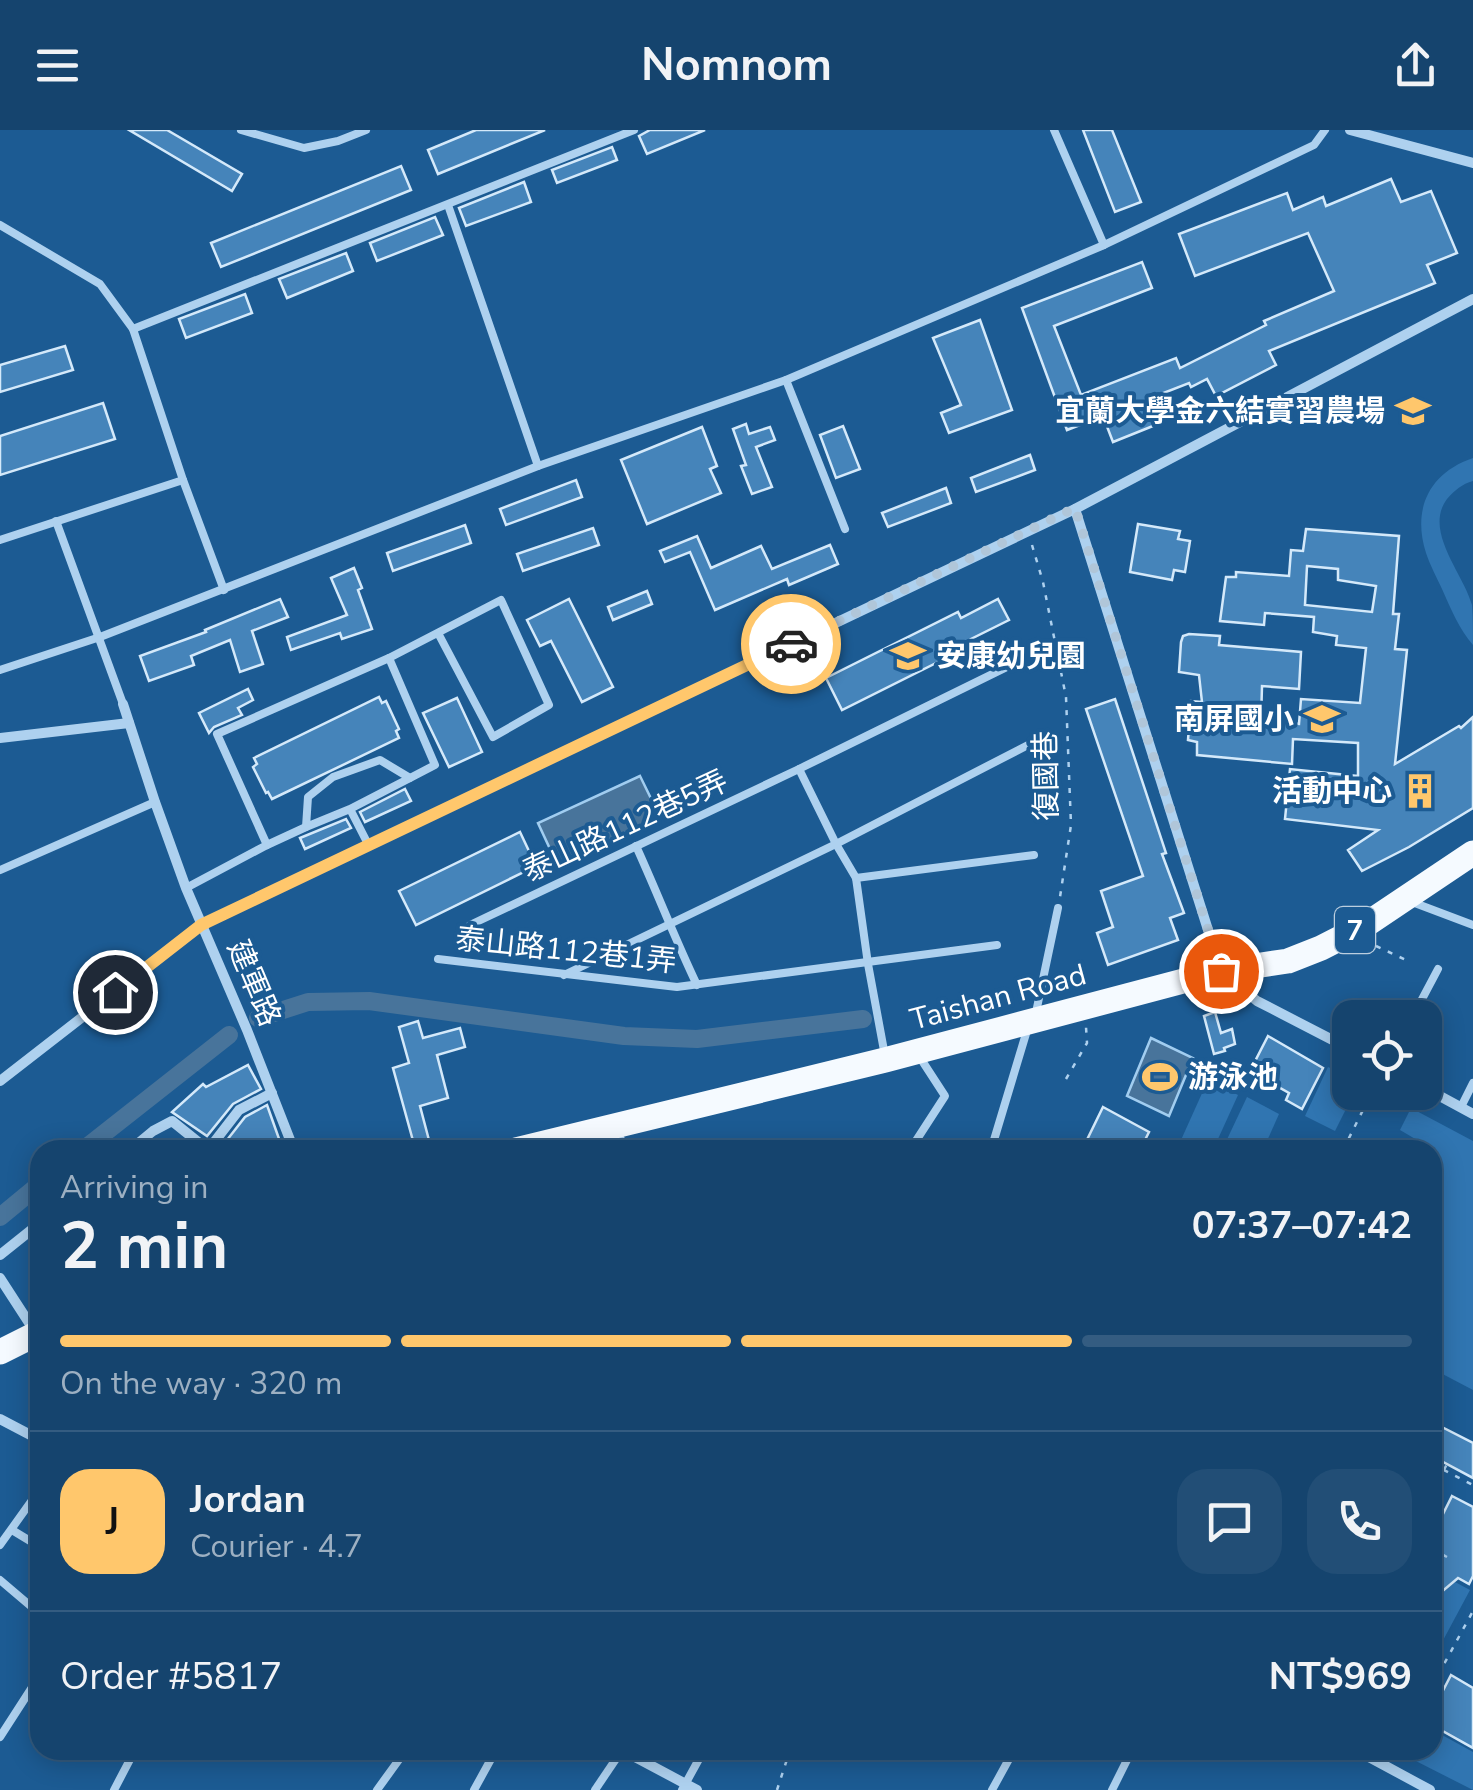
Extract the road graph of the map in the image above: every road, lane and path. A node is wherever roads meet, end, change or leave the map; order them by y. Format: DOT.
graph roads {
  1 [pos="241,130"];
  2 [pos="366,130"];
  3 [pos="634,130"];
  4 [pos="1054,130"];
  5 [pos="1325,130"];
  6 [pos="1350,130"];
  7 [pos="1473,164"];
  8 [pos="448,205"];
  9 [pos="0,226"];
  10 [pos="1104,245"];
  11 [pos="1473,299"];
  12 [pos="133,330"];
  13 [pos="786,380"];
  14 [pos="538,466"];
  15 [pos="183,480"];
  16 [pos="1075,508"];
  17 [pos="56,521"];
  18 [pos="845,529"];
  19 [pos="1027,530"];
  20 [pos="0,540"];
  21 [pos="224,590"];
  22 [pos="438,633"];
  23 [pos="100,637"];
  24 [pos="389,658"];
  25 [pos="1023,659"];
  26 [pos="0,670"];
  27 [pos="123,704"];
  28 [pos="129,723"];
  29 [pos="0,738"];
  30 [pos="1030,744"];
  31 [pos="799,769"];
  32 [pos="410,778"];
  33 [pos="155,802"];
  34 [pos="350,809"];
  35 [pos="306,827"];
  36 [pos="836,844"];
  37 [pos="267,845"];
  38 [pos="369,846"];
  39 [pos="636,846"];
  40 [pos="1473,853"];
  41 [pos="1034,855"];
  42 [pos="0,870"];
  43 [pos="856,878"];
  44 [pos="186,888"];
  45 [pos="1404,898"];
  46 [pos="1058,908"];
  47 [pos="470,924"];
  48 [pos="670,924"];
  49 [pos="201,925"];
  50 [pos="1473,925"];
  51 [pos="1350,933"];
  52 [pos="998,945"];
  53 [pos="438,959"];
  54 [pos="1406,960"];
  55 [pos="868,964"];
  56 [pos="1438,969"];
  57 [pos="1221,971"];
  58 [pos="564,975"];
  59 [pos="697,984"];
  60 [pos="1422,1000"];
  61 [pos="1084,1008"];
  62 [pos="1031,1022"];
  63 [pos="1332,1040"];
  64 [pos="916,1052"];
  65 [pos="886,1060"];
  66 [pos="0,1080"];
  67 [pos="1066,1080"];
  68 [pos="1473,1083"];
  69 [pos="272,1093"];
  70 [pos="1442,1097"];
  71 [pos="1462,1108"];
  72 [pos="1363,1110"];
  73 [pos="1473,1114"];
  74 [pos="620,1138"];
  75 [pos="142,1140"];
  76 [pos="196,1140"];
  77 [pos="216,1140"];
  78 [pos="290,1140"];
  79 [pos="916,1140"];
  80 [pos="994,1140"];
  81 [pos="1349,1140"];
  82 [pos="30,1231"];
  83 [pos="0,1255"];
  84 [pos="0,1278"];
  85 [pos="30,1321"];
  86 [pos="30,1337"];
  87 [pos="0,1352"];
  88 [pos="0,1418"];
  89 [pos="30,1434"];
  90 [pos="1447,1464"];
  91 [pos="1444,1470"];
  92 [pos="1442,1474"];
  93 [pos="1473,1485"];
  94 [pos="30,1504"];
  95 [pos="12,1530"];
  96 [pos="30,1541"];
  97 [pos="0,1545"];
  98 [pos="1442,1555"];
  99 [pos="1447,1557"];
  100 [pos="0,1580"];
  101 [pos="30,1606"];
  102 [pos="1473,1611"];
  103 [pos="1442,1668"];
  104 [pos="30,1690"];
  105 [pos="0,1737"];
  106 [pos="130,1760"];
  107 [pos="399,1760"];
  108 [pos="490,1760"];
  109 [pos="616,1760"];
  110 [pos="639,1760"];
  111 [pos="700,1760"];
  112 [pos="788,1760"];
  113 [pos="1008,1760"];
  114 [pos="1127,1760"];
  115 [pos="1374,1760"];
  116 [pos="688,1788"];
  117 [pos="114,1790"];
  118 [pos="377,1790"];
  119 [pos="474,1790"];
  120 [pos="596,1790"];
  121 [pos="777,1790"];
  122 [pos="992,1790"];
  123 [pos="1112,1790"];
  124 [pos="1430,1790"];
  1 -- 2 [label="lane"];
  3 -- 8 [label="lane"];
  4 -- 10 [label="lane"];
  5 -- 10 [label="lane"];
  6 -- 7 [label="street"];
  8 -- 12 [label="lane"];
  8 -- 14 [label="lane"];
  9 -- 12 [label="lane"];
  10 -- 13 [label="lane"];
  11 -- 16 [label="street"];
  12 -- 15 [label="lane"];
  13 -- 14 [label="lane"];
  13 -- 18 [label="lane"];
  14 -- 21 [label="lane"];
  15 -- 17 [label="lane"];
  15 -- 21 [label="lane"];
  16 -- 19 [label="street"];
  16 -- 57 [label="street"];
  17 -- 20 [label="lane"];
  17 -- 23 [label="lane"];
  19 -- 38 [label="street"];
  19 -- 46 [label="path, 復國巷"];
  21 -- 23 [label="lane"];
  22 -- 22 [label="lane"];
  22 -- 24 [label="lane"];
  23 -- 26 [label="lane"];
  23 -- 27 [label="lane"];
  24 -- 32 [label="lane"];
  24 -- 37 [label="lane"];
  25 -- 31 [label="lane, 泰山路112巷5弄"];
  27 -- 28 [label="street, 建軍路"];
  28 -- 29 [label="street"];
  28 -- 33 [label="street, 建軍路"];
  30 -- 36 [label="lane"];
  31 -- 36 [label="lane"];
  31 -- 39 [label="lane, 泰山路112巷5弄"];
  32 -- 34 [label="lane"];
  32 -- 35 [label="lane"];
  33 -- 42 [label="lane"];
  33 -- 44 [label="street, 建軍路"];
  34 -- 35 [label="lane"];
  34 -- 38 [label="lane"];
  35 -- 37 [label="lane"];
  36 -- 43 [label="lane"];
  36 -- 48 [label="lane"];
  37 -- 44 [label="lane"];
  38 -- 49 [label="street"];
  39 -- 47 [label="lane, 泰山路112巷5弄"];
  39 -- 48 [label="lane"];
  40 -- 45 [label="main road, Taishan Road / 7"];
  41 -- 43 [label="lane"];
  43 -- 55 [label="lane"];
  44 -- 49 [label="street, 建軍路"];
  45 -- 50 [label="lane"];
  45 -- 51 [label="main road, Taishan Road / 7"];
  46 -- 62 [label="lane"];
  48 -- 58 [label="lane"];
  48 -- 59 [label="lane"];
  49 -- 66 [label="street"];
  49 -- 69 [label="street, 建軍路"];
  51 -- 54 [label="path"];
  51 -- 57 [label="main road, Taishan Road / 7"];
  52 -- 55 [label="lane, 泰山路112巷1弄"];
  53 -- 58 [label="lane, 泰山路112巷1弄"];
  55 -- 59 [label="lane, 泰山路112巷1弄"];
  55 -- 65 [label="lane"];
  56 -- 60 [label="lane"];
  57 -- 61 [label="main road, Taishan Road / 7"];
  57 -- 63 [label="street"];
  58 -- 59 [label="lane, 泰山路112巷1弄"];
  61 -- 62 [label="main road, Taishan Road / 7"];
  61 -- 67 [label="path"];
  62 -- 64 [label="main road, Taishan Road / 7"];
  62 -- 80 [label="lane"];
  64 -- 65 [label="main road, Taishan Road / 7"];
  64 -- 79 [label="lane"];
  65 -- 74 [label="main road, Taishan Road / 7"];
  68 -- 71 [label="lane"];
  69 -- 77 [label="street"];
  69 -- 78 [label="street, 建軍路"];
  70 -- 71 [label="street"];
  71 -- 73 [label="street"];
  72 -- 81 [label="path"];
  75 -- 76 [label="street"];
  82 -- 83 [label="street"];
  84 -- 85 [label="street"];
  86 -- 87 [label="main road"];
  88 -- 89 [label="street"];
  90 -- 91 [label="path"];
  91 -- 92 [label="path"];
  91 -- 93 [label="path"];
  94 -- 95 [label="lane"];
  95 -- 96 [label="lane"];
  95 -- 97 [label="lane"];
  98 -- 99 [label="path"];
  100 -- 101 [label="lane"];
  102 -- 103 [label="path"];
  104 -- 105 [label="lane"];
  106 -- 117 [label="lane"];
  107 -- 118 [label="lane"];
  108 -- 119 [label="lane"];
  109 -- 120 [label="lane"];
  110 -- 116 [label="street"];
  111 -- 116 [label="lane"];
  112 -- 121 [label="path"];
  113 -- 122 [label="lane"];
  114 -- 123 [label="lane"];
  115 -- 124 [label="street"];
}
